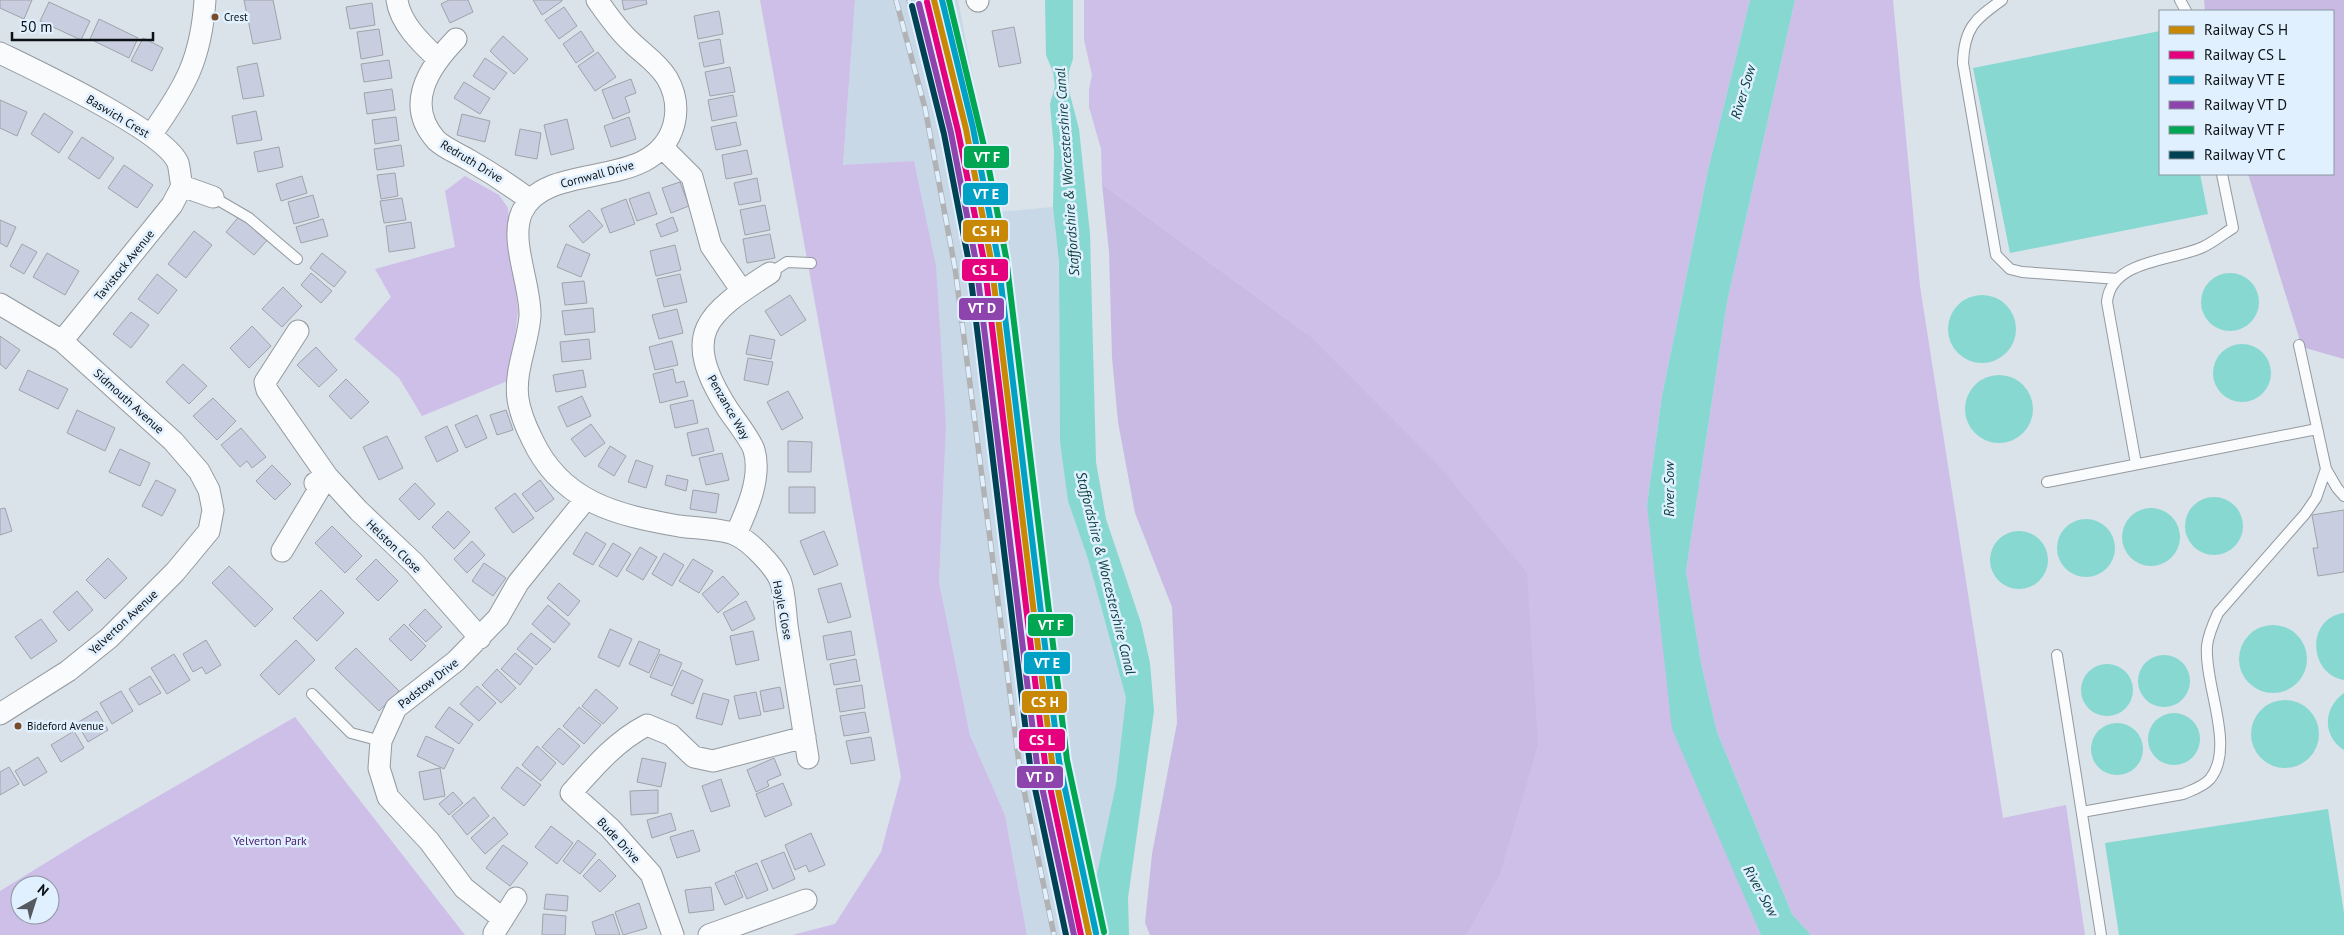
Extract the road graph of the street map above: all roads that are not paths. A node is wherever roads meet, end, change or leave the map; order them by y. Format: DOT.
graph roads {
  1 [pos="206,0"];
  2 [pos="397,0"];
  3 [pos="597,0"];
  4 [pos="2002,0"];
  5 [pos="456,39"];
  6 [pos="0,53"];
  7 [pos="437,58"];
  8 [pos="151,135"];
  9 [pos="662,147"];
  10 [pos="2222,175"];
  11 [pos="182,186"];
  12 [pos="213,197"];
  13 [pos="530,200"];
  14 [pos="297,259"];
  15 [pos="811,263"];
  16 [pos="770,273"];
  17 [pos="2118,279"];
  18 [pos="742,291"];
  19 [pos="0,304"];
  20 [pos="298,331"];
  21 [pos="62,341"];
  22 [pos="2299,345"];
  23 [pos="2317,429"];
  24 [pos="2136,464"];
  25 [pos="2326,469"];
  26 [pos="327,476"];
  27 [pos="2047,482"];
  28 [pos="303,492"];
  29 [pos="2344,496"];
  30 [pos="585,500"];
  31 [pos="209,532"];
  32 [pos="736,534"];
  33 [pos="282,550"];
  34 [pos="480,638"];
  35 [pos="2057,655"];
  36 [pos="312,694"];
  37 [pos="0,714"];
  38 [pos="805,737"];
  39 [pos="381,741"];
  40 [pos="808,758"];
  41 [pos="2082,812"];
  42 [pos="516,898"];
  43 [pos="806,900"];
  44 [pos="673,935"];
  45 [pos="709,935"];
  46 [pos="2101,935"];
  1 -- 8 [label="street"];
  2 -- 7 [label="street"];
  3 -- 9 [label="street, Cornwall Drive"];
  4 -- 17 [label="lane"];
  5 -- 7 [label="street, Redruth Drive"];
  6 -- 8 [label="street, Baswich Crest"];
  7 -- 13 [label="street, Redruth Drive"];
  8 -- 11 [label="street, Baswich Crest"];
  9 -- 13 [label="street, Cornwall Drive"];
  9 -- 18 [label="street"];
  10 -- 17 [label="lane"];
  11 -- 12 [label="street"];
  11 -- 21 [label="street, Tavistock Avenue"];
  12 -- 14 [label="lane"];
  13 -- 30 [label="street"];
  15 -- 16 [label="lane"];
  16 -- 18 [label="street, Penzance Way"];
  17 -- 24 [label="lane"];
  18 -- 32 [label="street, Penzance Way"];
  19 -- 21 [label="street, Sidmouth Avenue"];
  20 -- 26 [label="street, Helston Close"];
  21 -- 31 [label="street, Sidmouth Avenue"];
  22 -- 23 [label="lane"];
  23 -- 24 [label="lane"];
  23 -- 25 [label="lane"];
  24 -- 27 [label="lane"];
  25 -- 29 [label="lane"];
  25 -- 41 [label="lane"];
  26 -- 28 [label="street"];
  26 -- 33 [label="street"];
  26 -- 34 [label="street, Helston Close"];
  30 -- 32 [label="street"];
  30 -- 34 [label="street, Padstow Drive"];
  31 -- 37 [label="street, Yelverton Avenue"];
  32 -- 38 [label="street, Hayle Close"];
  34 -- 39 [label="street, Padstow Drive"];
  35 -- 41 [label="lane"];
  36 -- 39 [label="lane"];
  38 -- 40 [label="street, Hayle Close"];
  38 -- 44 [label="street, Bude Drive"];
  39 -- 42 [label="street, Padstow Drive"];
  41 -- 46 [label="lane"];
  43 -- 45 [label="street"];
}
